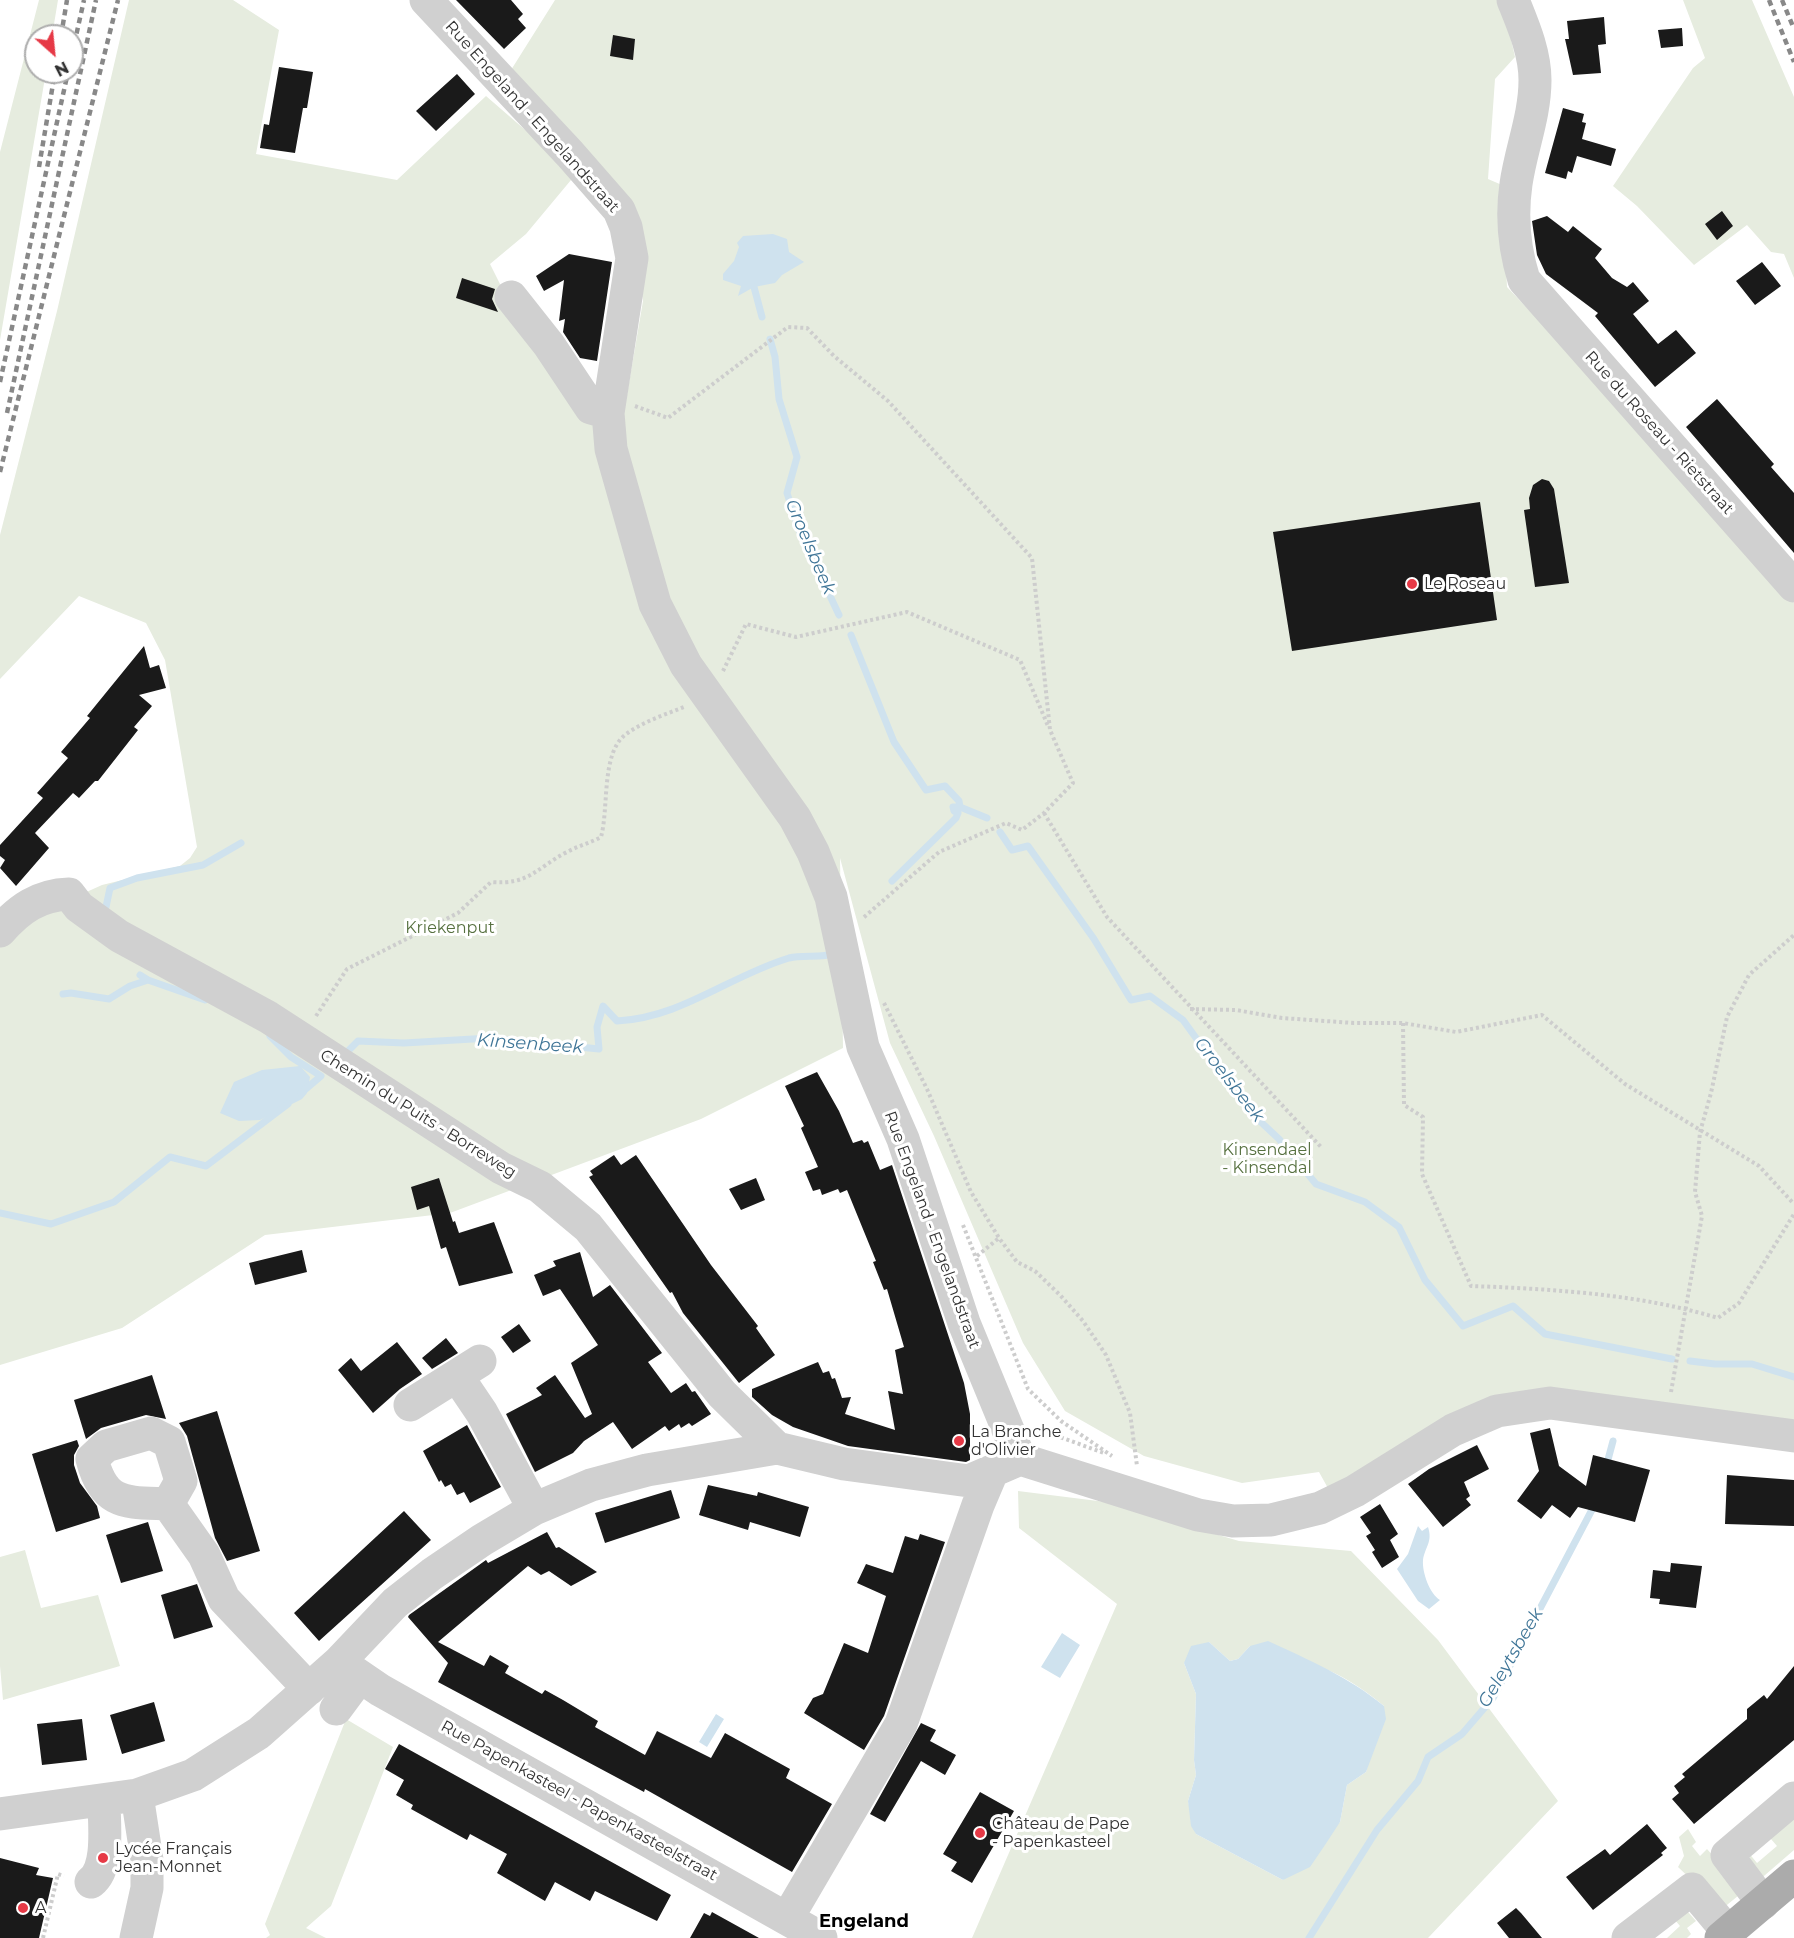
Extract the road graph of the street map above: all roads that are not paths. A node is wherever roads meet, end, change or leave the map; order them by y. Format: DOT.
graph roads {
  1 [pos="426,0"];
  2 [pos="1513,0"];
  3 [pos="511,297"];
  4 [pos="608,413"];
  5 [pos="1794,586"];
  6 [pos="0,931"];
  7 [pos="410,1405"];
  8 [pos="1794,1436"];
  9 [pos="777,1448"];
  10 [pos="1006,1466"];
  11 [pos="168,1504"];
  12 [pos="534,1509"];
  13 [pos="349,1670"];
  14 [pos="309,1689"];
  15 [pos="336,1709"];
  16 [pos="137,1795"];
  17 [pos="1794,1798"];
  18 [pos="0,1814"];
  19 [pos="104,1816"];
  20 [pos="1794,1876"];
  21 [pos="89,1886"];
  22 [pos="1763,1903"];
  23 [pos="788,1917"];
  24 [pos="1725,1935"];
  25 [pos="136,1938"];
  26 [pos="821,1938"];
  27 [pos="1628,1938"];
  1 -- 4 [label="street, Rue Engeland - Engelandstraat"];
  2 -- 5 [label="street, Rue du Roseau - Rietstraat"];
  3 -- 4 [label="street"];
  4 -- 10 [label="street, Rue Engeland - Engelandstraat"];
  6 -- 9 [label="street, Chemin du Puits - Borreweg"];
  7 -- 12 [label="street"];
  8 -- 10 [label="street"];
  9 -- 10 [label="street"];
  9 -- 12 [label="street"];
  10 -- 23 [label="street"];
  11 -- 14 [label="street"];
  12 -- 13 [label="street"];
  13 -- 14 [label="street"];
  13 -- 15 [label="street"];
  13 -- 23 [label="street, Rue Papenkasteel - Papenkasteelstraat"];
  14 -- 16 [label="street"];
  16 -- 19 [label="street"];
  16 -- 25 [label="street"];
  17 -- 22 [label="street"];
  18 -- 19 [label="street"];
  19 -- 21 [label="street"];
  20 -- 22 [label="main road"];
  22 -- 24 [label="main road"];
  23 -- 26 [label="street, Rue Papenkasteel - Papenkasteelstraat"];
  24 -- 27 [label="street"];
}
